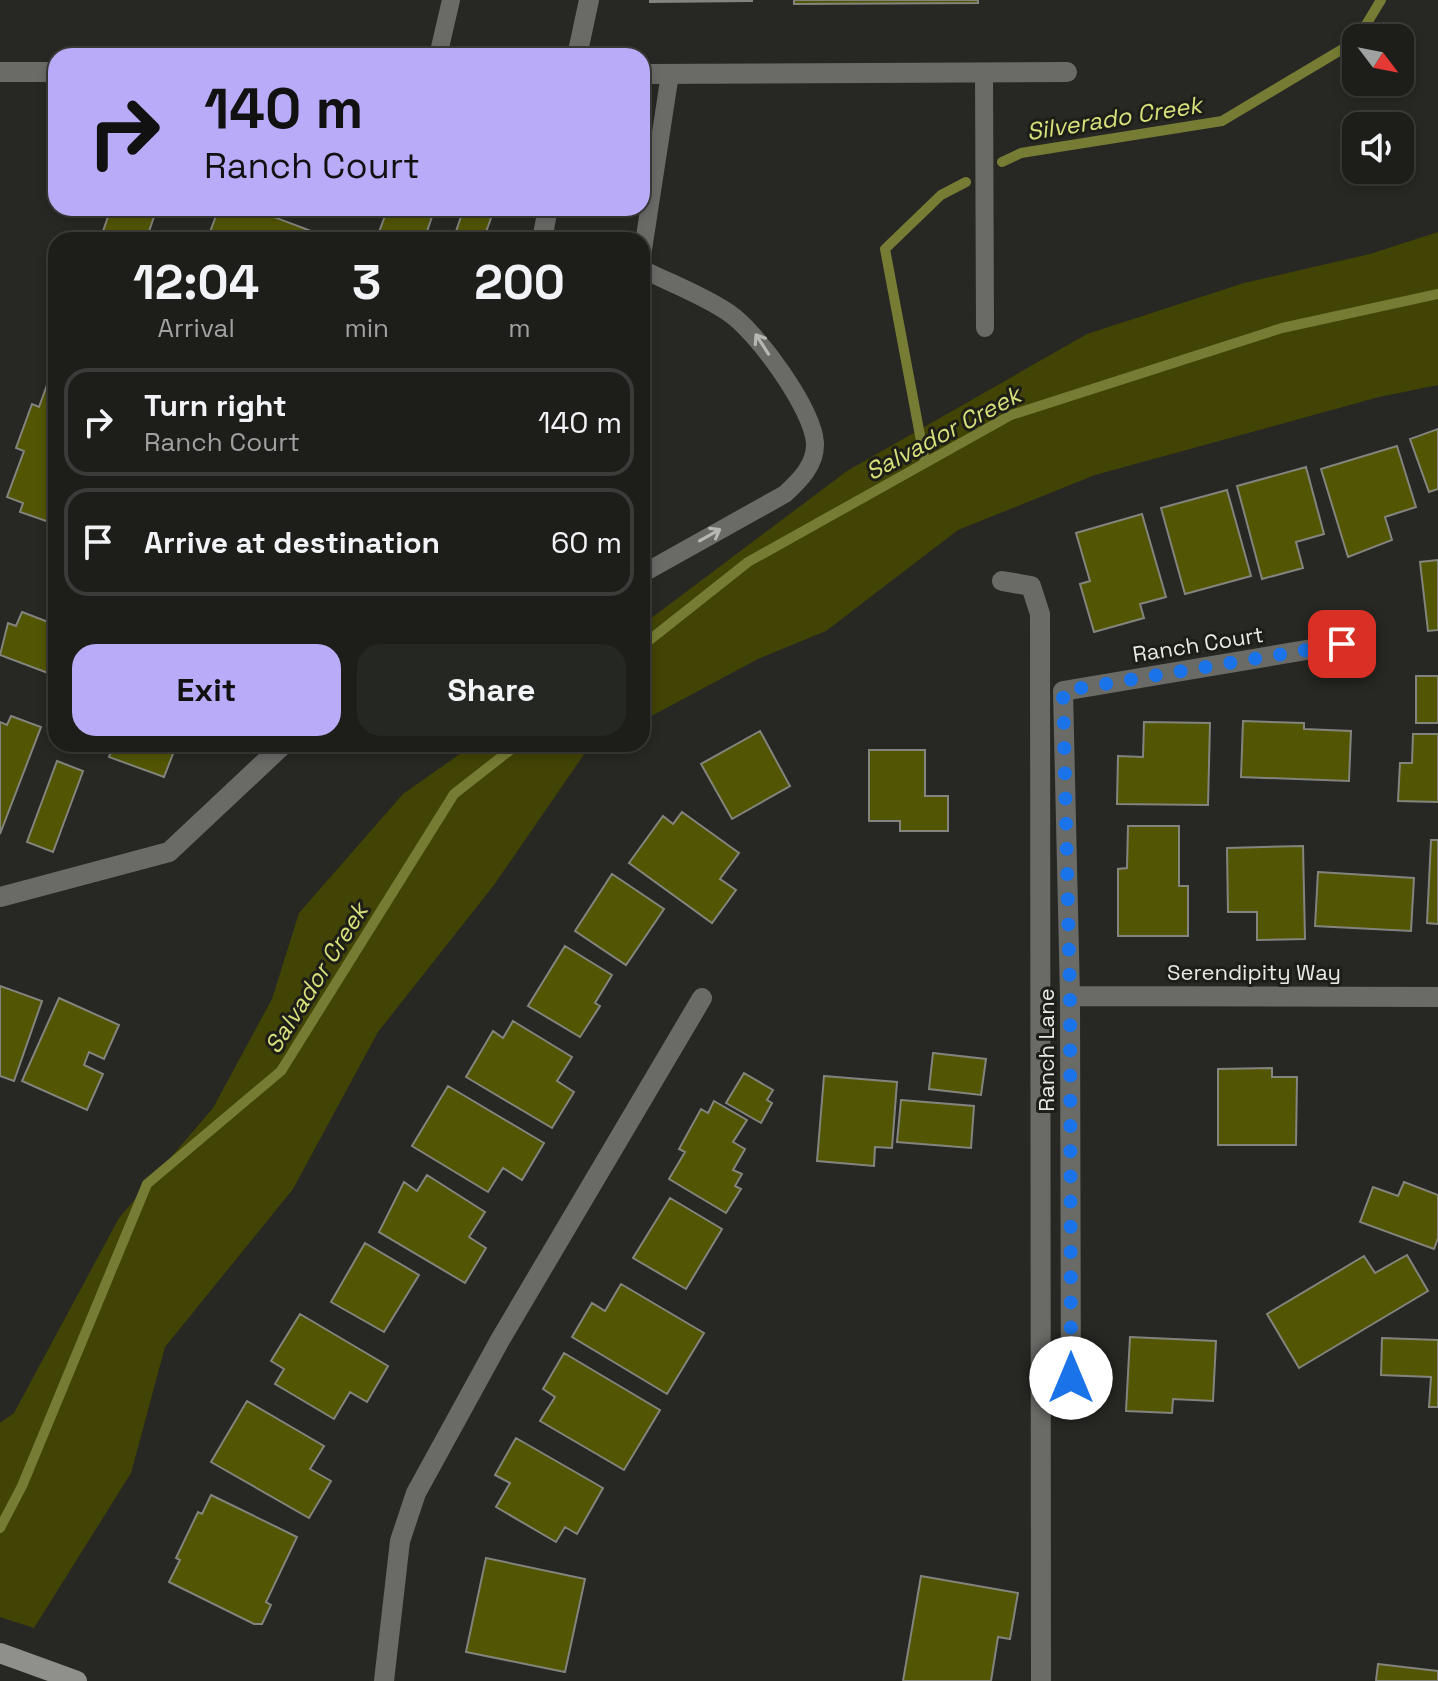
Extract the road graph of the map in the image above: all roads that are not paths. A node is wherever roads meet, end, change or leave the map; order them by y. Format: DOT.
graph roads {
  1 [pos="451,0"];
  2 [pos="589,0"];
  3 [pos="440,48"];
  4 [pos="579,48"];
  5 [pos="0,72"];
  6 [pos="48,72"];
  7 [pos="984,72"];
  8 [pos="1067,72"];
  9 [pos="650,74"];
  10 [pos="670,74"];
  11 [pos="650,204"];
  12 [pos="650,273"];
  13 [pos="985,328"];
  14 [pos="650,570"];
  15 [pos="1002,581"];
  16 [pos="1342,644"];
  17 [pos="1063,691"];
  18 [pos="275,752"];
  19 [pos="0,897"];
  20 [pos="1070,996"];
  21 [pos="1438,997"];
  22 [pos="702,998"];
  23 [pos="1071,1410"];
  24 [pos="0,1653"];
  25 [pos="77,1681"];
  26 [pos="384,1681"];
  27 [pos="1041,1681"];
  1 -- 3 [label="lane"];
  2 -- 4 [label="street"];
  5 -- 6 [label="street"];
  7 -- 8 [label="street"];
  7 -- 10 [label="street"];
  7 -- 13 [label="lane"];
  9 -- 10 [label="street"];
  10 -- 11 [label="lane"];
  14 -- 12 [label="lane, one-way"];
  15 -- 27 [label="street"];
  16 -- 17 [label="street, Ranch Court"];
  17 -- 20 [label="street, Ranch Lane"];
  18 -- 19 [label="street"];
  20 -- 21 [label="street, Serendipity Way"];
  20 -- 23 [label="street, Ranch Lane"];
  22 -- 26 [label="street"];
  24 -- 25 [label="street"];
}
